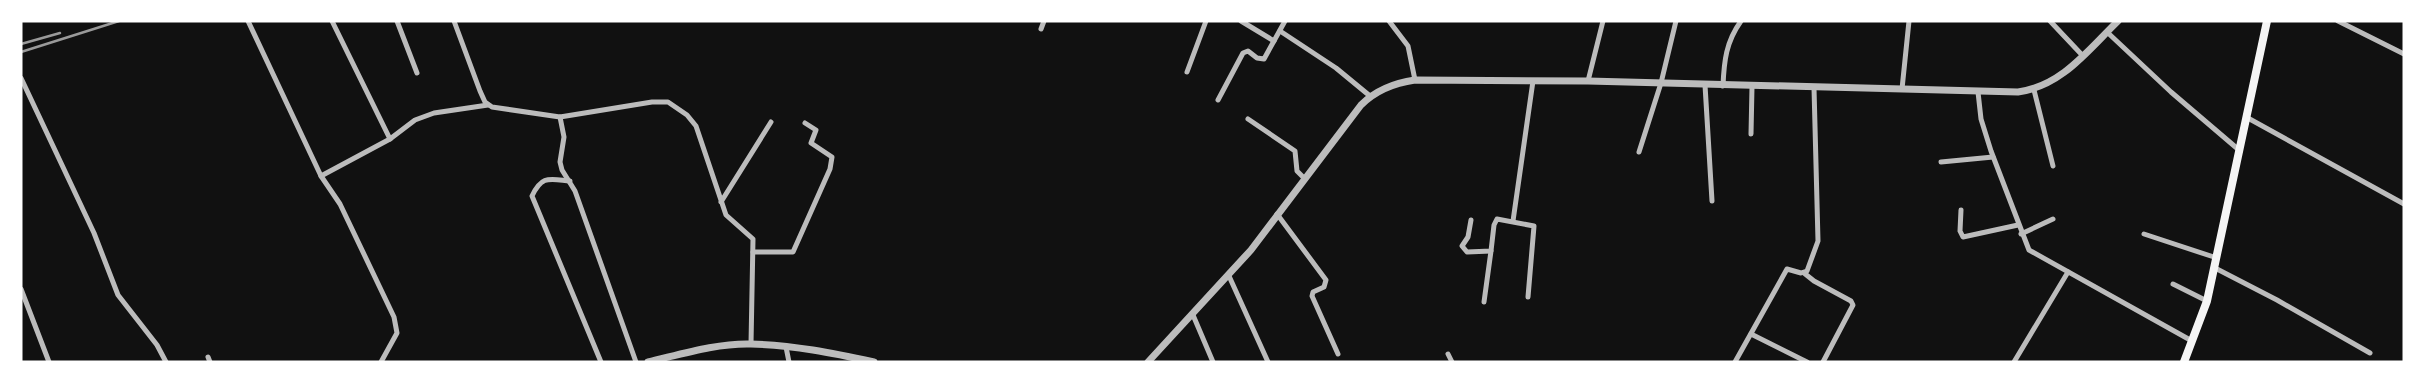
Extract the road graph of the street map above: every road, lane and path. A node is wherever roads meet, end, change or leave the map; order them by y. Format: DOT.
graph roads {
  1 [pos="248,21"];
  2 [pos="332,21"];
  3 [pos="397,21"];
  4 [pos="454,21"];
  5 [pos="1044,21"];
  6 [pos="1206,21"];
  7 [pos="1241,21"];
  8 [pos="1285,21"];
  9 [pos="1390,21"];
  10 [pos="1603,21"];
  11 [pos="1676,21"];
  12 [pos="1741,21"];
  13 [pos="1909,21"];
  14 [pos="2050,21"];
  15 [pos="2118,21"];
  16 [pos="2267,21"];
  17 [pos="2338,21"];
  18 [pos="1041,29"];
  19 [pos="1280,31"];
  20 [pos="2107,32"];
  21 [pos="1274,41"];
  22 [pos="2404,54"];
  23 [pos="2083,56"];
  24 [pos="1187,72"];
  25 [pos="417,73"];
  26 [pos="21,78"];
  27 [pos="1415,80"];
  28 [pos="1533,81"];
  29 [pos="1588,81"];
  30 [pos="1660,83"];
  31 [pos="1705,85"];
  32 [pos="1723,86"];
  33 [pos="1752,87"];
  34 [pos="1814,88"];
  35 [pos="1902,88"];
  36 [pos="2034,90"];
  37 [pos="1978,92"];
  38 [pos="1370,96"];
  39 [pos="1218,100"];
  40 [pos="488,105"];
  41 [pos="560,117"];
  42 [pos="2246,117"];
  43 [pos="1248,119"];
  44 [pos="771,122"];
  45 [pos="804,123"];
  46 [pos="1751,134"];
  47 [pos="390,139"];
  48 [pos="2239,150"];
  49 [pos="1639,152"];
  50 [pos="1993,157"];
  51 [pos="1941,162"];
  52 [pos="2053,166"];
  53 [pos="321,176"];
  54 [pos="1305,179"];
  55 [pos="570,181"];
  56 [pos="1712,201"];
  57 [pos="721,202"];
  58 [pos="2404,204"];
  59 [pos="1961,210"];
  60 [pos="1277,214"];
  61 [pos="2053,218"];
  62 [pos="1471,220"];
  63 [pos="1513,221"];
  64 [pos="2018,225"];
  65 [pos="2021,234"];
  66 [pos="2144,234"];
  67 [pos="1491,250"];
  68 [pos="753,252"];
  69 [pos="2217,258"];
  70 [pos="2215,268"];
  71 [pos="2068,272"];
  72 [pos="1804,273"];
  73 [pos="1228,276"];
  74 [pos="2172,284"];
  75 [pos="21,289"];
  76 [pos="1528,297"];
  77 [pos="2207,300"];
  78 [pos="1484,302"];
  79 [pos="1193,315"];
  80 [pos="1751,334"];
  81 [pos="2192,341"];
  82 [pos="751,344"];
  83 [pos="786,348"];
  84 [pos="2370,353"];
  85 [pos="1338,354"];
  86 [pos="1448,354"];
  87 [pos="871,361"];
  88 [pos="49,362"];
  89 [pos="166,362"];
  90 [pos="380,362"];
  91 [pos="601,362"];
  92 [pos="636,362"];
  93 [pos="648,362"];
  94 [pos="788,362"];
  95 [pos="1148,362"];
  96 [pos="1213,362"];
  97 [pos="1268,362"];
  98 [pos="1452,362"];
  99 [pos="1735,362"];
  100 [pos="1807,362"];
  101 [pos="1823,362"];
  102 [pos="2014,362"];
  103 [pos="2184,362"];
  1 -- 53 [label="street"];
  2 -- 47 [label="street"];
  3 -- 25 [label="street"];
  4 -- 40 [label="street"];
  5 -- 18 [label="street"];
  6 -- 24 [label="street"];
  7 -- 21 [label="street"];
  8 -- 19 [label="street"];
  9 -- 27 [label="street"];
  10 -- 29 [label="street"];
  11 -- 30 [label="street"];
  12 -- 32 [label="street"];
  13 -- 35 [label="street"];
  14 -- 23 [label="street"];
  15 -- 20 [label="street"];
  16 -- 42 [label="main road"];
  17 -- 22 [label="street"];
  19 -- 21 [label="street"];
  19 -- 38 [label="street"];
  20 -- 23 [label="street"];
  20 -- 48 [label="street"];
  21 -- 39 [label="street"];
  23 -- 36 [label="street"];
  26 -- 89 [label="street"];
  27 -- 28 [label="street"];
  27 -- 38 [label="street"];
  28 -- 29 [label="street"];
  28 -- 63 [label="street"];
  29 -- 30 [label="street"];
  30 -- 31 [label="street"];
  30 -- 49 [label="street"];
  31 -- 32 [label="street"];
  31 -- 56 [label="street"];
  32 -- 33 [label="street"];
  33 -- 34 [label="street"];
  33 -- 46 [label="street"];
  34 -- 35 [label="street"];
  34 -- 72 [label="street"];
  35 -- 37 [label="street"];
  36 -- 37 [label="street"];
  36 -- 52 [label="street"];
  37 -- 50 [label="street"];
  38 -- 54 [label="street"];
  40 -- 41 [label="street"];
  40 -- 47 [label="street"];
  41 -- 55 [label="street"];
  41 -- 57 [label="street"];
  42 -- 48 [label="main road"];
  42 -- 58 [label="street"];
  43 -- 54 [label="street"];
  44 -- 57 [label="street"];
  45 -- 68 [label="street"];
  47 -- 53 [label="street"];
  48 -- 69 [label="main road"];
  50 -- 51 [label="street"];
  50 -- 64 [label="street"];
  53 -- 90 [label="street"];
  54 -- 60 [label="street"];
  55 -- 91 [label="street"];
  55 -- 92 [label="street"];
  57 -- 68 [label="street"];
  59 -- 64 [label="street"];
  60 -- 73 [label="street"];
  60 -- 85 [label="street"];
  61 -- 65 [label="street"];
  62 -- 67 [label="street"];
  63 -- 67 [label="street"];
  63 -- 76 [label="street"];
  64 -- 65 [label="street"];
  65 -- 71 [label="street"];
  66 -- 69 [label="street"];
  67 -- 78 [label="street"];
  68 -- 82 [label="street"];
  69 -- 70 [label="main road"];
  70 -- 77 [label="main road"];
  70 -- 84 [label="street"];
  71 -- 81 [label="street"];
  71 -- 102 [label="street"];
  72 -- 80 [label="street"];
  72 -- 101 [label="street"];
  73 -- 79 [label="street"];
  73 -- 97 [label="street"];
  74 -- 77 [label="street"];
  75 -- 88 [label="street"];
  77 -- 81 [label="main road"];
  79 -- 95 [label="street"];
  79 -- 96 [label="street"];
  80 -- 99 [label="street"];
  80 -- 100 [label="street"];
  81 -- 103 [label="main road"];
  82 -- 83 [label="street"];
  82 -- 93 [label="street"];
  83 -- 87 [label="street"];
  83 -- 94 [label="street"];
  86 -- 98 [label="street"];
}
